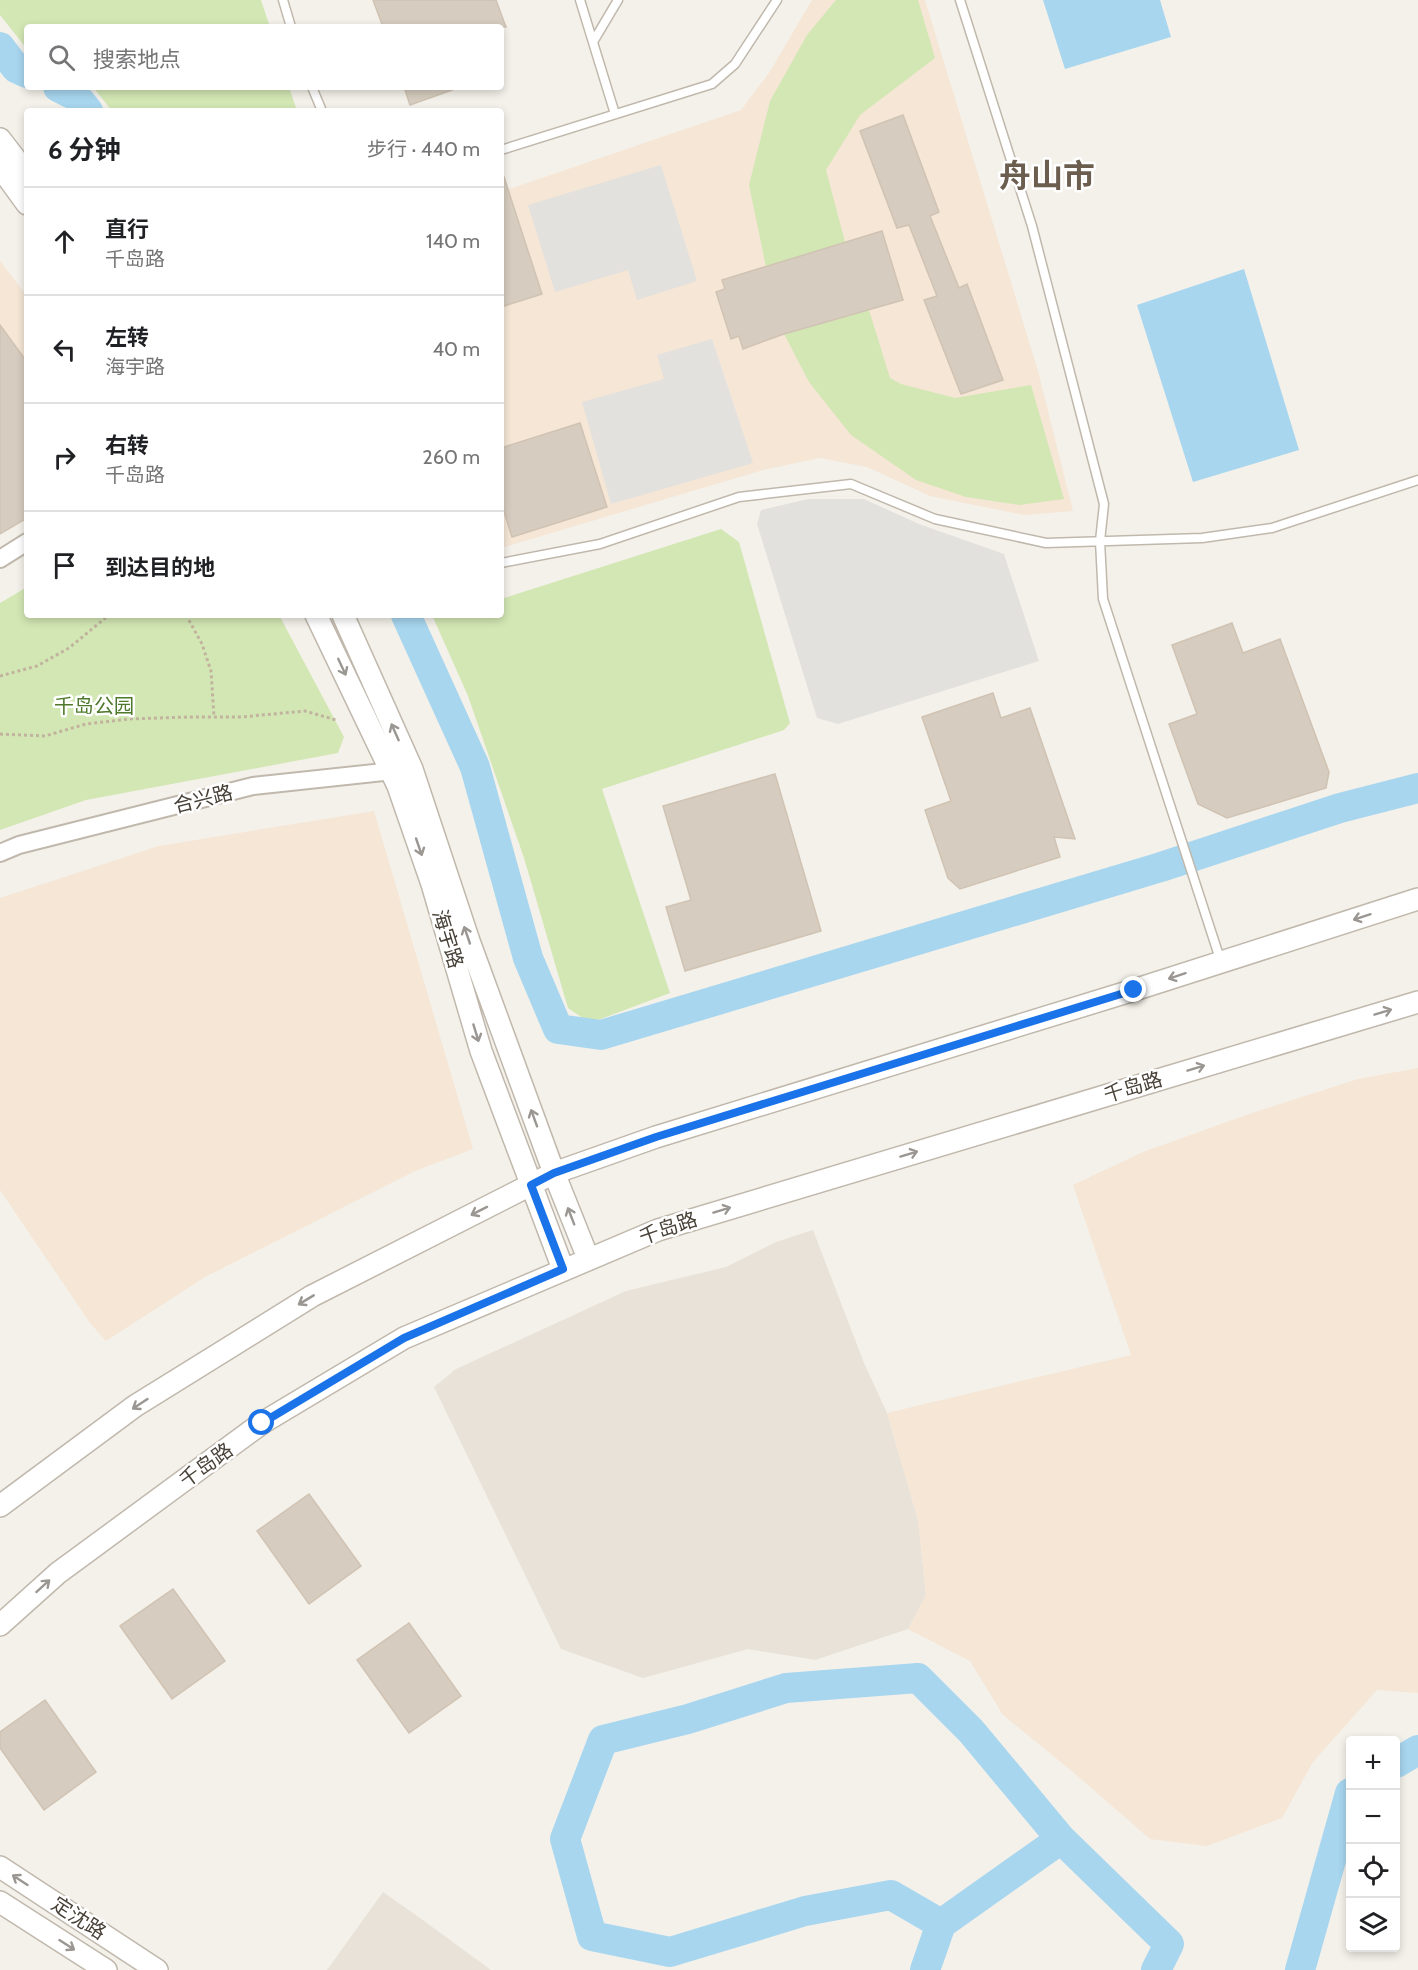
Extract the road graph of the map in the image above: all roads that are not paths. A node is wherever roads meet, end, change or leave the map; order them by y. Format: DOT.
graph roads {
  1 [pos="283,0"];
  2 [pos="580,0"];
  3 [pos="618,0"];
  4 [pos="777,0"];
  5 [pos="960,0"];
  6 [pos="290,24"];
  7 [pos="593,42"];
  8 [pos="313,90"];
  9 [pos="321,108"];
  10 [pos="615,114"];
  11 [pos="0,139"];
  12 [pos="504,149"];
  13 [pos="0,167"];
  14 [pos="24,170"];
  15 [pos="24,200"];
  16 [pos="1418,480"];
  17 [pos="1100,541"];
  18 [pos="24,544"];
  19 [pos="0,559"];
  20 [pos="504,562"];
  21 [pos="318,618"];
  22 [pos="344,618"];
  23 [pos="401,770"];
  24 [pos="0,853"];
  25 [pos="1418,899"];
  26 [pos="1221,962"];
  27 [pos="1418,1002"];
  28 [pos="554,1173"];
  29 [pos="531,1185"];
  30 [pos="588,1258"];
  31 [pos="563,1269"];
  32 [pos="0,1506"];
  33 [pos="0,1625"];
  34 [pos="0,1867"];
  35 [pos="0,1902"];
  36 [pos="106,1970"];
  37 [pos="157,1970"];
  1 -- 6 [label="lane"];
  2 -- 7 [label="lane"];
  3 -- 7 [label="lane"];
  4 -- 10 [label="lane"];
  5 -- 17 [label="lane"];
  7 -- 10 [label="lane"];
  8 -- 9 [label="lane"];
  10 -- 12 [label="lane"];
  11 -- 14 [label="street"];
  13 -- 15 [label="street"];
  16 -- 17 [label="lane"];
  17 -- 20 [label="lane"];
  17 -- 26 [label="lane"];
  18 -- 19 [label="street"];
  21 -- 23 [label="street, 海宇路, one-way"];
  23 -- 22 [label="street, 海宇路, one-way"];
  23 -- 24 [label="street, 合兴路"];
  28 -- 23 [label="street, 海宇路, one-way"];
  23 -- 29 [label="street, 海宇路, one-way"];
  25 -- 26 [label="street, one-way"];
  26 -- 28 [label="street, one-way"];
  30 -- 27 [label="street, 千岛路, one-way"];
  28 -- 29 [label="street"];
  30 -- 28 [label="street, 海宇路, one-way"];
  29 -- 31 [label="street, 海宇路"];
  29 -- 32 [label="street, one-way"];
  30 -- 31 [label="street, 千岛路"];
  33 -- 31 [label="street, 千岛路, one-way"];
  37 -- 34 [label="street, 定沈路, one-way"];
  35 -- 36 [label="street, 定沈路, one-way"];
}
